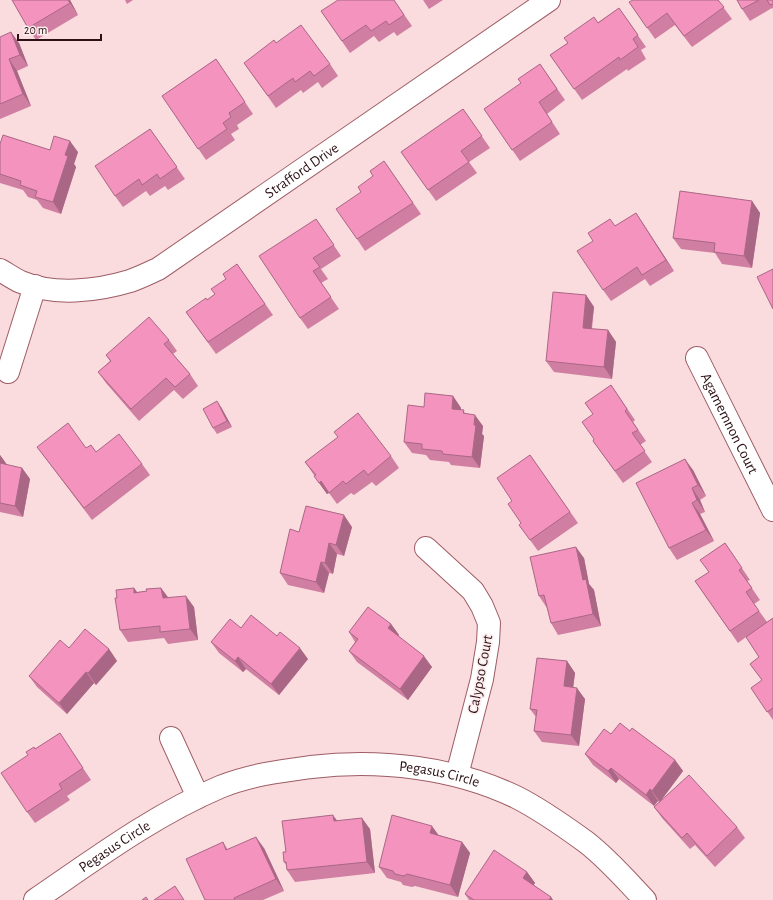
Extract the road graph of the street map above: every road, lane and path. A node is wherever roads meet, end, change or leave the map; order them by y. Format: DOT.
graph roads {
  1 [pos="549,0"];
  2 [pos="0,270"];
  3 [pos="35,286"];
  4 [pos="697,358"];
  5 [pos="8,372"];
  6 [pos="773,510"];
  7 [pos="426,548"];
  8 [pos="171,738"];
  9 [pos="457,775"];
  10 [pos="198,797"];
  11 [pos="35,900"];
  12 [pos="645,900"];
  1 -- 3 [label="street, Strafford Drive"];
  2 -- 3 [label="street, Strafford Drive"];
  3 -- 5 [label="street"];
  4 -- 6 [label="street, Agamemnon Court"];
  7 -- 9 [label="street, Calypso Court"];
  8 -- 10 [label="street"];
  9 -- 10 [label="street, Pegasus Circle"];
  9 -- 12 [label="street, Pegasus Circle"];
  10 -- 11 [label="street, Pegasus Circle"];
}
